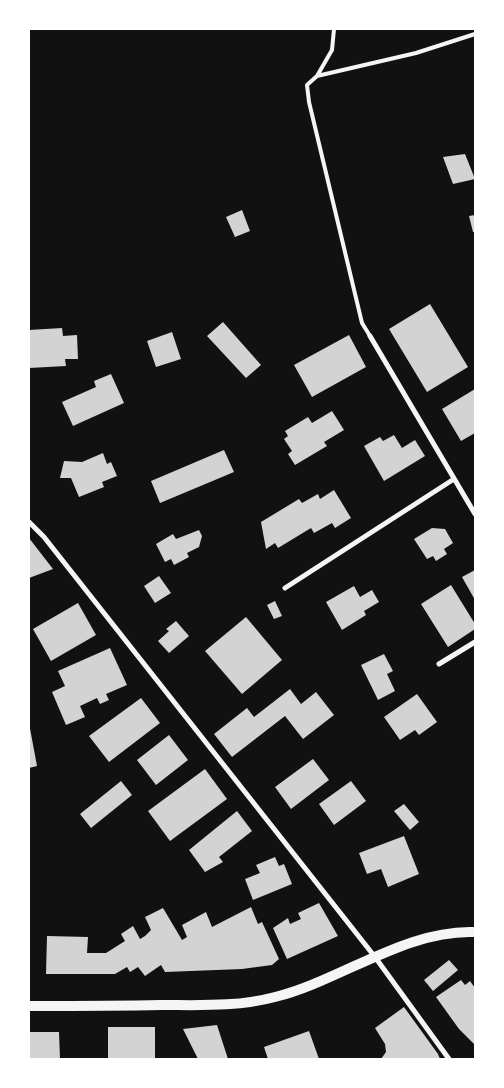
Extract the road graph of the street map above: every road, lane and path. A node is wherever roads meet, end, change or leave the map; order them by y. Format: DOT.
graph roads {
  1 [pos="334,29"];
  2 [pos="475,34"];
  3 [pos="317,76"];
  4 [pos="370,336"];
  5 [pos="454,479"];
  6 [pos="475,514"];
  7 [pos="29,522"];
  8 [pos="285,588"];
  9 [pos="475,642"];
  10 [pos="438,664"];
  11 [pos="475,932"];
  12 [pos="375,957"];
  13 [pos="29,1006"];
  14 [pos="449,1059"];
  1 -- 3 [label="lane"];
  2 -- 3 [label="lane"];
  3 -- 4 [label="lane"];
  4 -- 5 [label="street"];
  5 -- 6 [label="street"];
  5 -- 8 [label="street"];
  7 -- 12 [label="street"];
  9 -- 10 [label="street"];
  11 -- 12 [label="main road"];
  12 -- 13 [label="main road"];
  12 -- 14 [label="street"];
}
